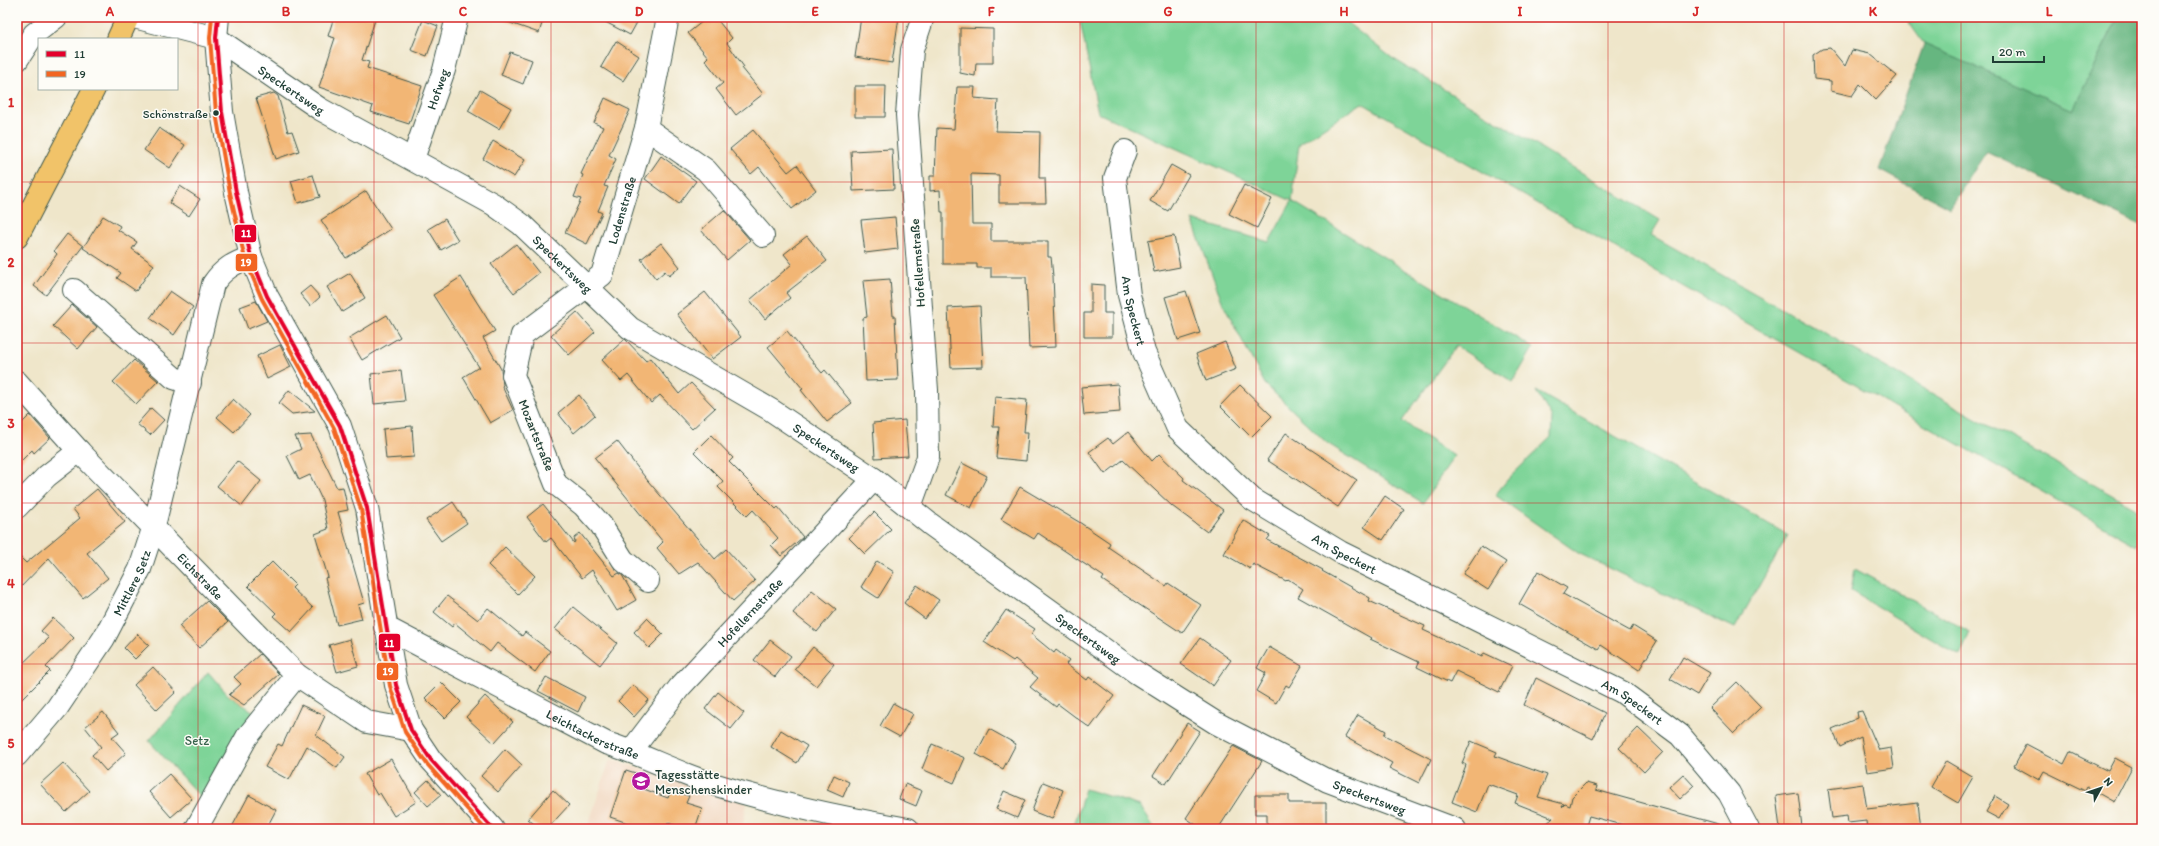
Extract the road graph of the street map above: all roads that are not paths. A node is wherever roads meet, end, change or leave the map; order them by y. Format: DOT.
graph roads {
  1 [pos="56,17"];
  2 [pos="128,17"];
  3 [pos="134,17"];
  4 [pos="218,17"];
  5 [pos="457,17"];
  6 [pos="668,17"];
  7 [pos="924,17"];
  8 [pos="118,38"];
  9 [pos="216,38"];
  10 [pos="17,60"];
  11 [pos="93,90"];
  12 [pos="646,128"];
  13 [pos="1125,151"];
  14 [pos="413,159"];
  15 [pos="17,236"];
  16 [pos="763,236"];
  17 [pos="251,257"];
  18 [pos="587,286"];
  19 [pos="74,290"];
  20 [pos="17,382"];
  21 [pos="190,383"];
  22 [pos="79,451"];
  23 [pos="874,480"];
  24 [pos="17,507"];
  25 [pos="910,508"];
  26 [pos="154,526"];
  27 [pos="648,581"];
  28 [pos="385,627"];
  29 [pos="298,675"];
  30 [pos="411,730"];
  31 [pos="631,751"];
  32 [pos="17,755"];
  33 [pos="196,829"];
  34 [pos="493,829"];
  35 [pos="908,829"];
  36 [pos="1455,829"];
  37 [pos="1748,829"];
  1 -- 10 [label="street"];
  2 -- 8 [label="main road"];
  3 -- 9 [label="street"];
  4 -- 9 [label="street"];
  5 -- 14 [label="street, Hofweg"];
  6 -- 12 [label="street, Lodenstraße"];
  7 -- 25 [label="street, Hofellernstraße"];
  9 -- 14 [label="street, Speckertsweg"];
  9 -- 17 [label="street"];
  11 -- 15 [label="main road"];
  12 -- 16 [label="street"];
  12 -- 18 [label="street, Lodenstraße"];
  13 -- 37 [label="street, Am Speckert"];
  14 -- 18 [label="street, Speckertsweg"];
  17 -- 21 [label="street, Mittlere Setz"];
  17 -- 28 [label="street"];
  18 -- 23 [label="street, Speckertsweg"];
  18 -- 27 [label="street, Mozartstraße"];
  19 -- 21 [label="street"];
  20 -- 22 [label="street, Eichstraße"];
  21 -- 26 [label="street, Mittlere Setz"];
  22 -- 24 [label="street"];
  22 -- 26 [label="street, Eichstraße"];
  23 -- 25 [label="street, Speckertsweg"];
  23 -- 31 [label="street, Hofellernstraße"];
  25 -- 36 [label="street, Speckertsweg"];
  26 -- 29 [label="street, Eichstraße"];
  26 -- 32 [label="street, Mittlere Setz"];
  28 -- 30 [label="street"];
  28 -- 31 [label="street, Leichtackerstraße"];
  29 -- 30 [label="street, Eichstraße"];
  29 -- 33 [label="street"];
  30 -- 34 [label="street"];
  31 -- 35 [label="street, Leichtackerstraße"];
}
